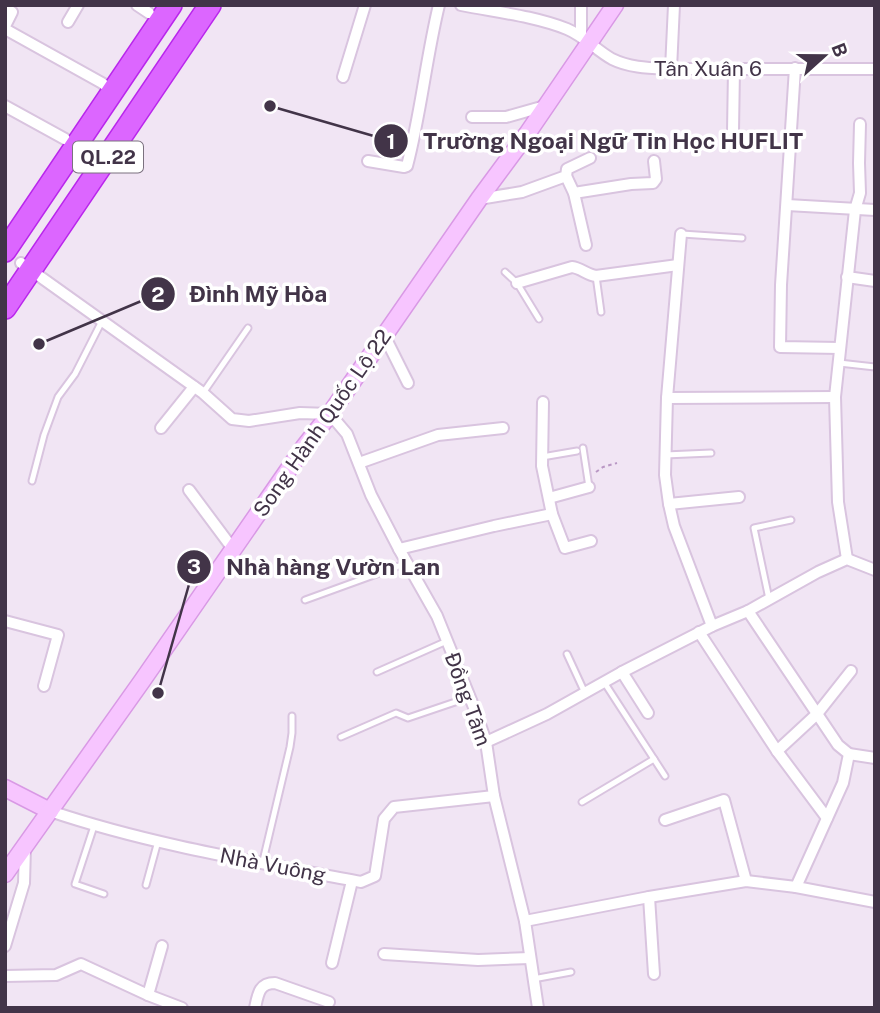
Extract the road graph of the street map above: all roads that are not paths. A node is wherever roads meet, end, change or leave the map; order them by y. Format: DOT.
graph roads {
  1 [pos="78,5"];
  2 [pos="171,5"];
  3 [pos="195,5"];
  4 [pos="210,5"];
  5 [pos="365,5"];
  6 [pos="439,5"];
  7 [pos="461,5"];
  8 [pos="581,5"];
  9 [pos="615,5"];
  10 [pos="674,5"];
  11 [pos="5,8"];
  12 [pos="147,8"];
  13 [pos="68,22"];
  14 [pos="5,27"];
  15 [pos="585,40"];
  16 [pos="795,68"];
  17 [pos="671,69"];
  18 [pos="734,69"];
  19 [pos="875,69"];
  20 [pos="343,77"];
  21 [pos="108,87"];
  22 [pos="5,106"];
  23 [pos="545,106"];
  24 [pos="472,117"];
  25 [pos="860,124"];
  26 [pos="733,131"];
  27 [pos="65,139"];
  28 [pos="590,158"];
  29 [pos="368,161"];
  30 [pos="654,161"];
  31 [pos="566,176"];
  32 [pos="573,193"];
  33 [pos="479,198"];
  34 [pos="787,205"];
  35 [pos="855,210"];
  36 [pos="875,211"];
  37 [pos="5,230"];
  38 [pos="681,234"];
  39 [pos="742,239"];
  40 [pos="586,246"];
  41 [pos="19,262"];
  42 [pos="678,265"];
  43 [pos="505,272"];
  44 [pos="596,276"];
  45 [pos="848,277"];
  46 [pos="875,281"];
  47 [pos="517,283"];
  48 [pos="5,286"];
  49 [pos="5,308"];
  50 [pos="601,312"];
  51 [pos="539,319"];
  52 [pos="102,321"];
  53 [pos="248,328"];
  54 [pos="384,335"];
  55 [pos="840,348"];
  56 [pos="838,363"];
  57 [pos="875,368"];
  58 [pos="408,383"];
  59 [pos="198,390"];
  60 [pos="835,397"];
  61 [pos="667,398"];
  62 [pos="543,402"];
  63 [pos="330,414"];
  64 [pos="162,428"];
  65 [pos="503,428"];
  66 [pos="711,453"];
  67 [pos="665,455"];
  68 [pos="542,457"];
  69 [pos="359,463"];
  70 [pos="32,481"];
  71 [pos="589,487"];
  72 [pos="189,491"];
  73 [pos="739,497"];
  74 [pos="549,498"];
  75 [pos="669,504"];
  76 [pos="552,514"];
  77 [pos="791,520"];
  78 [pos="591,541"];
  79 [pos="233,549"];
  80 [pos="399,549"];
  81 [pos="847,559"];
  82 [pos="407,563"];
  83 [pos="875,570"];
  84 [pos="769,599"];
  85 [pos="305,600"];
  86 [pos="748,611"];
  87 [pos="5,621"];
  88 [pos="712,626"];
  89 [pos="699,632"];
  90 [pos="447,641"];
  91 [pos="567,654"];
  92 [pos="851,671"];
  93 [pos="377,672"];
  94 [pos="622,672"];
  95 [pos="604,682"];
  96 [pos="44,686"];
  97 [pos="585,693"];
  98 [pos="470,697"];
  99 [pos="649,713"];
  100 [pos="817,714"];
  101 [pos="292,716"];
  102 [pos="341,737"];
  103 [pos="486,742"];
  104 [pos="777,751"];
  105 [pos="849,754"];
  106 [pos="875,758"];
  107 [pos="654,759"];
  108 [pos="665,776"];
  109 [pos="5,788"];
  110 [pos="494,796"];
  111 [pos="582,802"];
  112 [pos="50,811"];
  113 [pos="827,818"];
  114 [pos="665,820"];
  115 [pos="94,826"];
  116 [pos="158,841"];
  117 [pos="25,846"];
  118 [pos="262,865"];
  119 [pos="5,874"];
  120 [pos="352,881"];
  121 [pos="746,881"];
  122 [pos="146,885"];
  123 [pos="796,887"];
  124 [pos="104,894"];
  125 [pos="649,897"];
  126 [pos="875,902"];
  127 [pos="525,921"];
  128 [pos="5,946"];
  129 [pos="162,946"];
  130 [pos="384,954"];
  131 [pos="530,958"];
  132 [pos="331,963"];
  133 [pos="571,972"];
  134 [pos="654,974"];
  135 [pos="5,976"];
  136 [pos="533,979"];
  137 [pos="148,995"];
  138 [pos="329,1002"];
  139 [pos="182,1008"];
  140 [pos="255,1008"];
  141 [pos="538,1008"];
  1 -- 13 [label="street"];
  2 -- 21 [label="highway, QL.22"];
  3 -- 41 [label="highway, QL.22"];
  4 -- 41 [label="highway, QL.22"];
  5 -- 20 [label="street"];
  6 -- 29 [label="street"];
  7 -- 15 [label="street, Tân Xuân 6"];
  8 -- 15 [label="street"];
  9 -- 15 [label="street, Song Hành Quốc Lộ 22"];
  10 -- 17 [label="street"];
  11 -- 14 [label="street"];
  12 -- 21 [label="highway, QL.22"];
  14 -- 21 [label="street"];
  15 -- 17 [label="street, Tân Xuân 6"];
  15 -- 23 [label="street, Song Hành Quốc Lộ 22"];
  16 -- 18 [label="street, Tân Xuân 6"];
  16 -- 19 [label="street, Tân Xuân 6"];
  16 -- 34 [label="street"];
  17 -- 18 [label="street, Tân Xuân 6"];
  18 -- 26 [label="street"];
  21 -- 27 [label="highway, QL.22"];
  21 -- 41 [label="highway, QL.22"];
  22 -- 27 [label="street"];
  23 -- 24 [label="street"];
  23 -- 33 [label="street, Song Hành Quốc Lộ 22"];
  25 -- 35 [label="street"];
  27 -- 37 [label="highway, QL.22"];
  28 -- 31 [label="street"];
  30 -- 32 [label="street"];
  31 -- 32 [label="street"];
  31 -- 33 [label="street"];
  32 -- 40 [label="street"];
  33 -- 54 [label="street, Song Hành Quốc Lộ 22"];
  34 -- 35 [label="street"];
  34 -- 55 [label="street"];
  35 -- 36 [label="street"];
  35 -- 45 [label="street"];
  38 -- 39 [label="lane"];
  38 -- 42 [label="street"];
  41 -- 48 [label="highway, QL.22"];
  41 -- 49 [label="highway, QL.22"];
  41 -- 52 [label="street"];
  42 -- 44 [label="street"];
  42 -- 61 [label="street"];
  43 -- 47 [label="lane"];
  44 -- 47 [label="street"];
  44 -- 50 [label="lane"];
  45 -- 46 [label="street"];
  45 -- 55 [label="street"];
  47 -- 51 [label="lane"];
  52 -- 59 [label="street"];
  52 -- 70 [label="lane"];
  53 -- 59 [label="lane"];
  54 -- 58 [label="street"];
  54 -- 63 [label="street, Song Hành Quốc Lộ 22"];
  55 -- 56 [label="street"];
  56 -- 57 [label="lane"];
  56 -- 60 [label="street"];
  59 -- 63 [label="street"];
  59 -- 64 [label="street"];
  60 -- 61 [label="street"];
  60 -- 81 [label="street"];
  61 -- 67 [label="street"];
  62 -- 68 [label="street"];
  63 -- 69 [label="street, Đồng Tâm"];
  63 -- 79 [label="street, Song Hành Quốc Lộ 22"];
  65 -- 69 [label="street"];
  66 -- 67 [label="lane"];
  67 -- 75 [label="street"];
  68 -- 71 [label="lane"];
  68 -- 74 [label="street"];
  69 -- 80 [label="street, Đồng Tâm"];
  71 -- 74 [label="street"];
  72 -- 79 [label="street"];
  73 -- 75 [label="street"];
  74 -- 76 [label="street"];
  75 -- 88 [label="street"];
  76 -- 78 [label="street"];
  76 -- 80 [label="street"];
  77 -- 84 [label="lane"];
  79 -- 112 [label="street, Song Hành Quốc Lộ 22"];
  80 -- 82 [label="street, Đồng Tâm"];
  81 -- 83 [label="street"];
  81 -- 84 [label="street"];
  82 -- 85 [label="lane"];
  82 -- 90 [label="street, Đồng Tâm"];
  84 -- 86 [label="street"];
  86 -- 88 [label="street"];
  86 -- 100 [label="street"];
  87 -- 96 [label="street"];
  88 -- 89 [label="street"];
  89 -- 94 [label="street"];
  89 -- 104 [label="street"];
  90 -- 93 [label="lane"];
  90 -- 98 [label="street, Đồng Tâm"];
  91 -- 97 [label="lane"];
  92 -- 100 [label="street"];
  94 -- 95 [label="street"];
  94 -- 99 [label="street"];
  95 -- 97 [label="street"];
  95 -- 107 [label="lane"];
  97 -- 103 [label="street"];
  98 -- 102 [label="lane"];
  98 -- 103 [label="street, Đồng Tâm"];
  100 -- 104 [label="street"];
  100 -- 105 [label="street"];
  101 -- 118 [label="lane"];
  103 -- 110 [label="street, Đồng Tâm"];
  104 -- 113 [label="street"];
  105 -- 106 [label="street"];
  105 -- 113 [label="street"];
  107 -- 108 [label="lane"];
  107 -- 111 [label="lane"];
  109 -- 112 [label="street, Nhà Vuông"];
  110 -- 120 [label="street, Nhà Vuông"];
  110 -- 127 [label="street, Đồng Tâm"];
  112 -- 115 [label="street, Nhà Vuông"];
  112 -- 117 [label="street, Song Hành Quốc Lộ 22"];
  113 -- 123 [label="street"];
  114 -- 121 [label="street"];
  115 -- 116 [label="street, Nhà Vuông"];
  115 -- 124 [label="lane"];
  116 -- 118 [label="street, Nhà Vuông"];
  116 -- 122 [label="lane"];
  117 -- 119 [label="street, Song Hành Quốc Lộ 22"];
  117 -- 128 [label="street"];
  118 -- 120 [label="street, Nhà Vuông"];
  120 -- 132 [label="street"];
  121 -- 123 [label="street"];
  121 -- 125 [label="street"];
  123 -- 126 [label="street"];
  125 -- 127 [label="street"];
  125 -- 134 [label="street"];
  127 -- 131 [label="street, Đồng Tâm"];
  129 -- 137 [label="street"];
  130 -- 131 [label="street"];
  131 -- 136 [label="street, Đồng Tâm"];
  133 -- 136 [label="lane"];
  135 -- 137 [label="street"];
  136 -- 141 [label="street, Đồng Tâm"];
  137 -- 139 [label="street"];
  138 -- 140 [label="street"];
}
